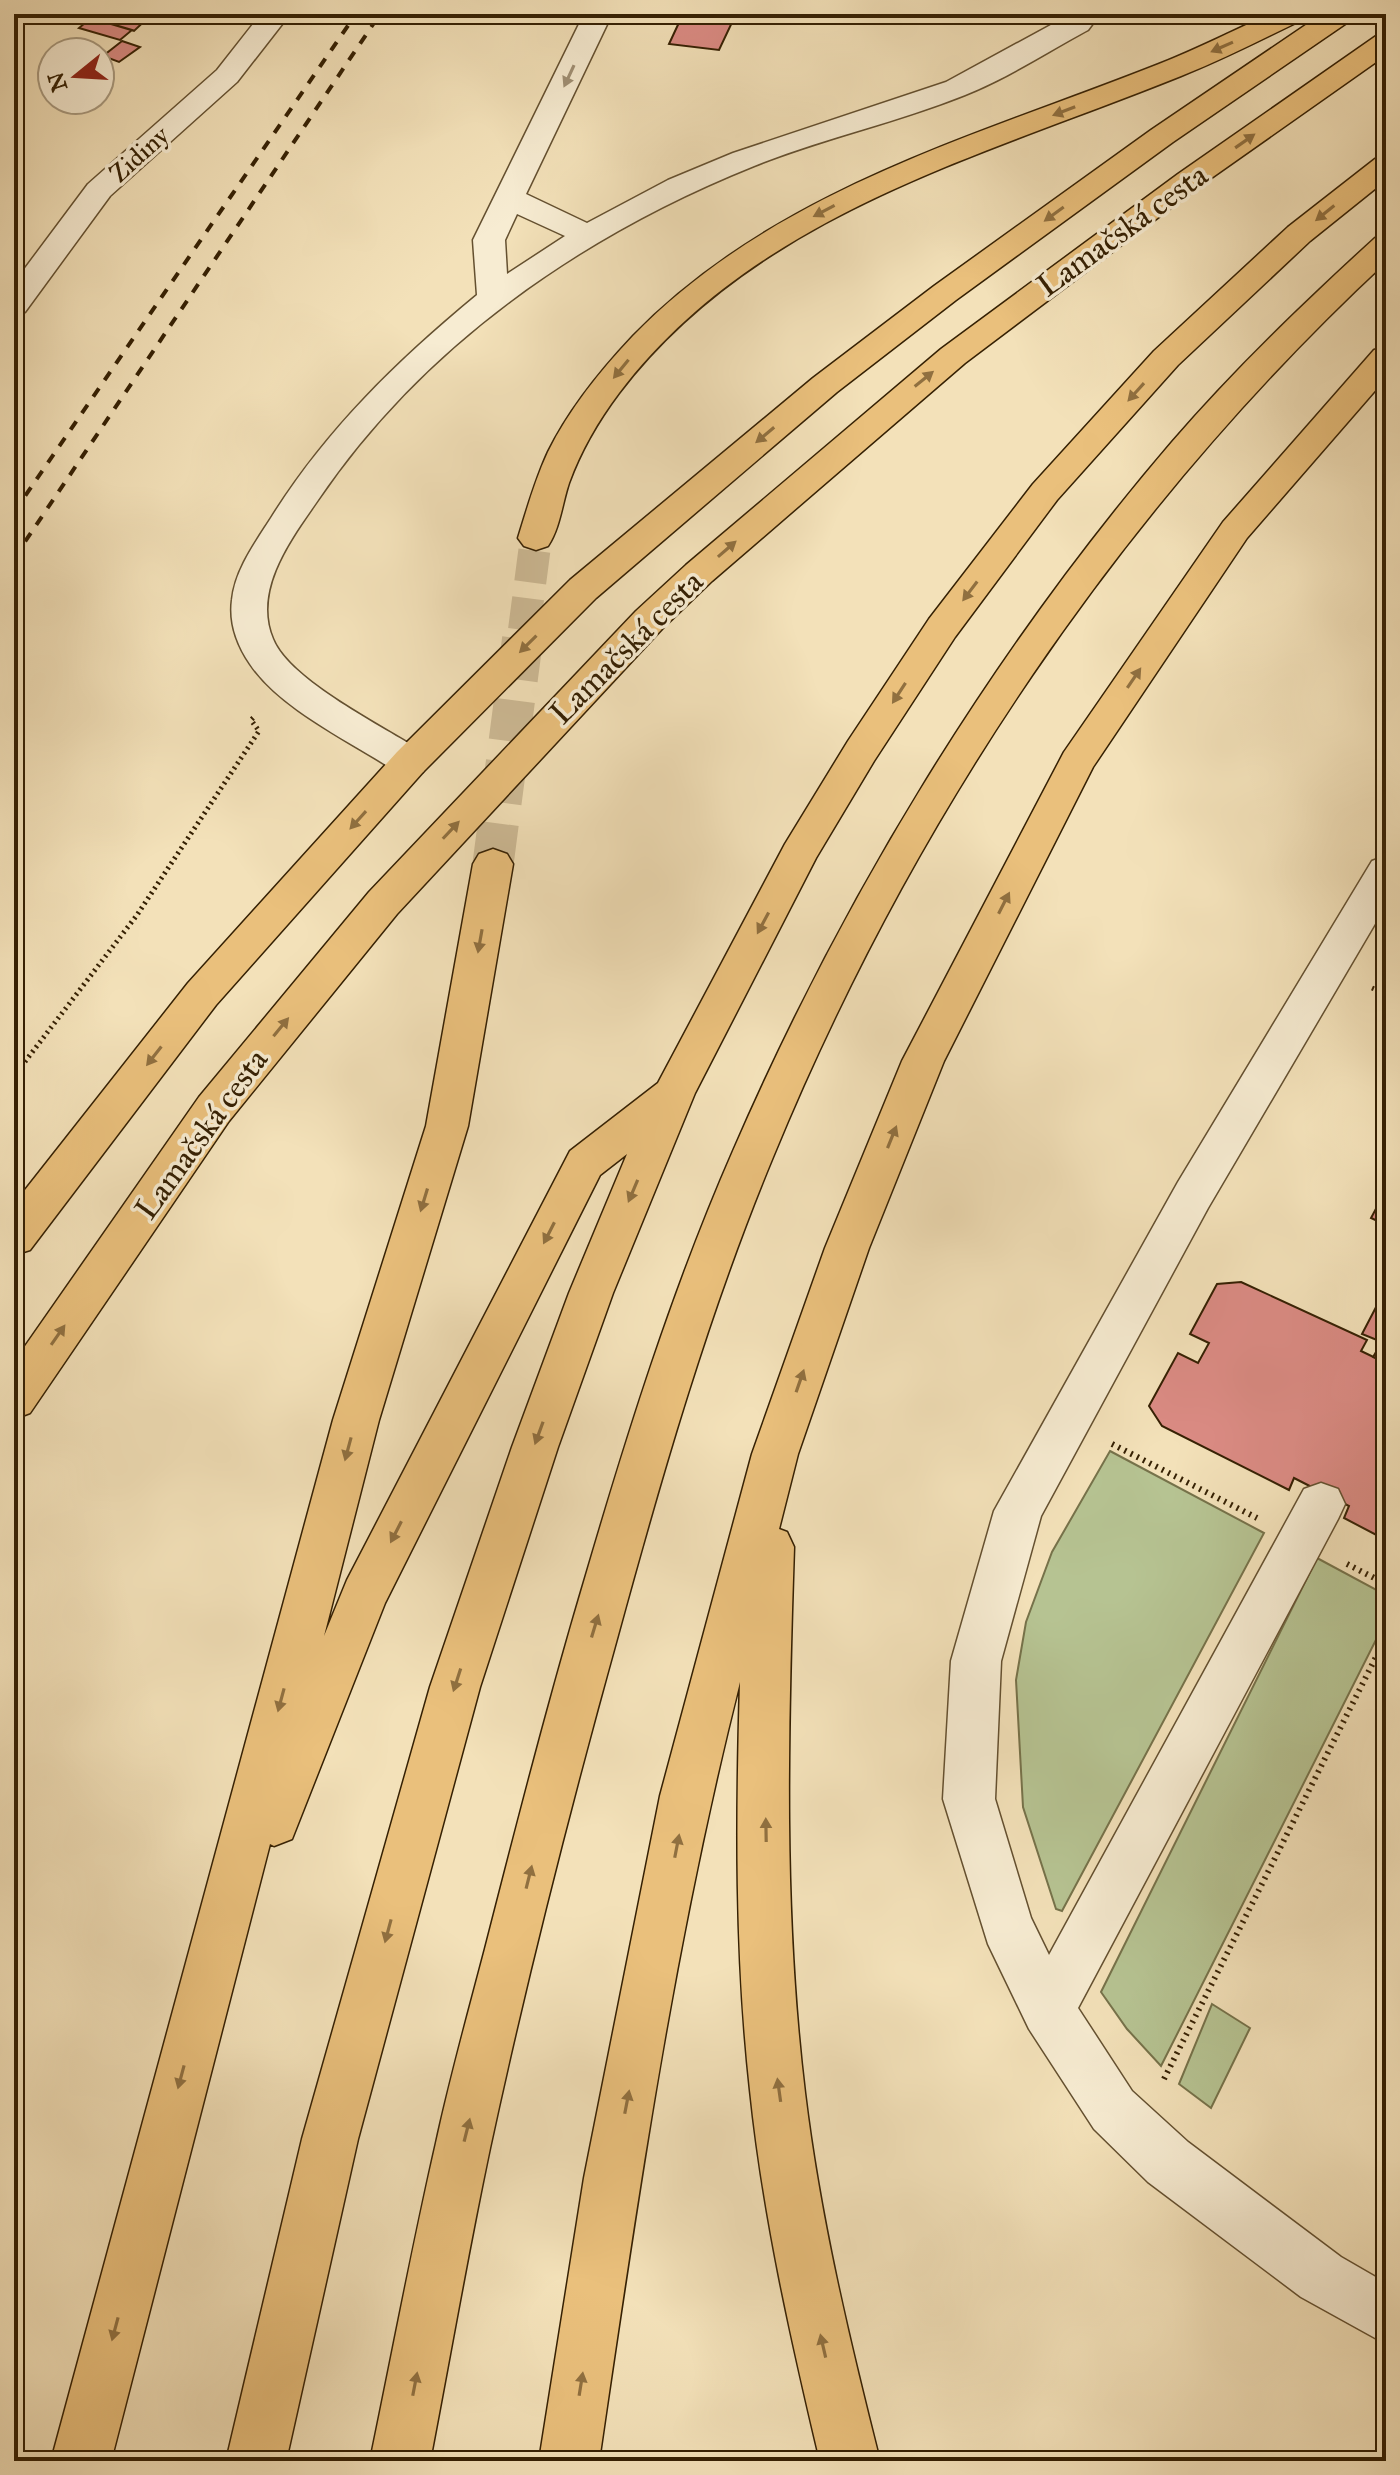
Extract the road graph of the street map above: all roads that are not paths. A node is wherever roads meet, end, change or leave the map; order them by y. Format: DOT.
graph roads {
  1 [pos="276,14"];
  2 [pos="598,14"];
  3 [pos="1086,14"];
  4 [pos="1292,14"];
  5 [pos="1341,14"];
  6 [pos="1386,42"];
  7 [pos="1386,165"];
  8 [pos="509,198"];
  9 [pos="593,234"];
  10 [pos="1386,245"];
  11 [pos="493,298"];
  12 [pos="14,305"];
  13 [pos="1386,357"];
  14 [pos="536,538"];
  15 [pos="410,762"];
  16 [pos="493,864"];
  17 [pos="1386,871"];
  18 [pos="674,1093"];
  19 [pos="14,1237"];
  20 [pos="14,1399"];
  21 [pos="775,1454"];
  22 [pos="1311,1522"];
  23 [pos="201,2002"];
  24 [pos="1048,2010"];
  25 [pos="1386,2315"];
  26 [pos="81,2461"];
  27 [pos="256,2461"];
  28 [pos="400,2461"];
  29 [pos="569,2461"];
  30 [pos="850,2461"];
  1 -- 12 [label="street, Zidiny"];
  2 -- 8 [label="street, one-way"];
  3 -- 9 [label="street"];
  4 -- 14 [label="main road, one-way"];
  5 -- 15 [label="main road, Lamačská cesta, one-way"];
  20 -- 6 [label="main road, Lamačská cesta, one-way"];
  7 -- 18 [label="main road, one-way"];
  8 -- 9 [label="street"];
  8 -- 11 [label="street"];
  9 -- 11 [label="street"];
  28 -- 10 [label="main road, one-way"];
  11 -- 15 [label="street"];
  21 -- 13 [label="main road, one-way"];
  15 -- 19 [label="main road, Lamačská cesta, one-way"];
  16 -- 23 [label="main road, one-way"];
  17 -- 24 [label="street"];
  18 -- 23 [label="main road, one-way"];
  18 -- 27 [label="main road, one-way"];
  29 -- 21 [label="main road, one-way"];
  30 -- 21 [label="main road, one-way"];
  22 -- 24 [label="street"];
  23 -- 26 [label="main road, one-way"];
  24 -- 25 [label="street"];
}
